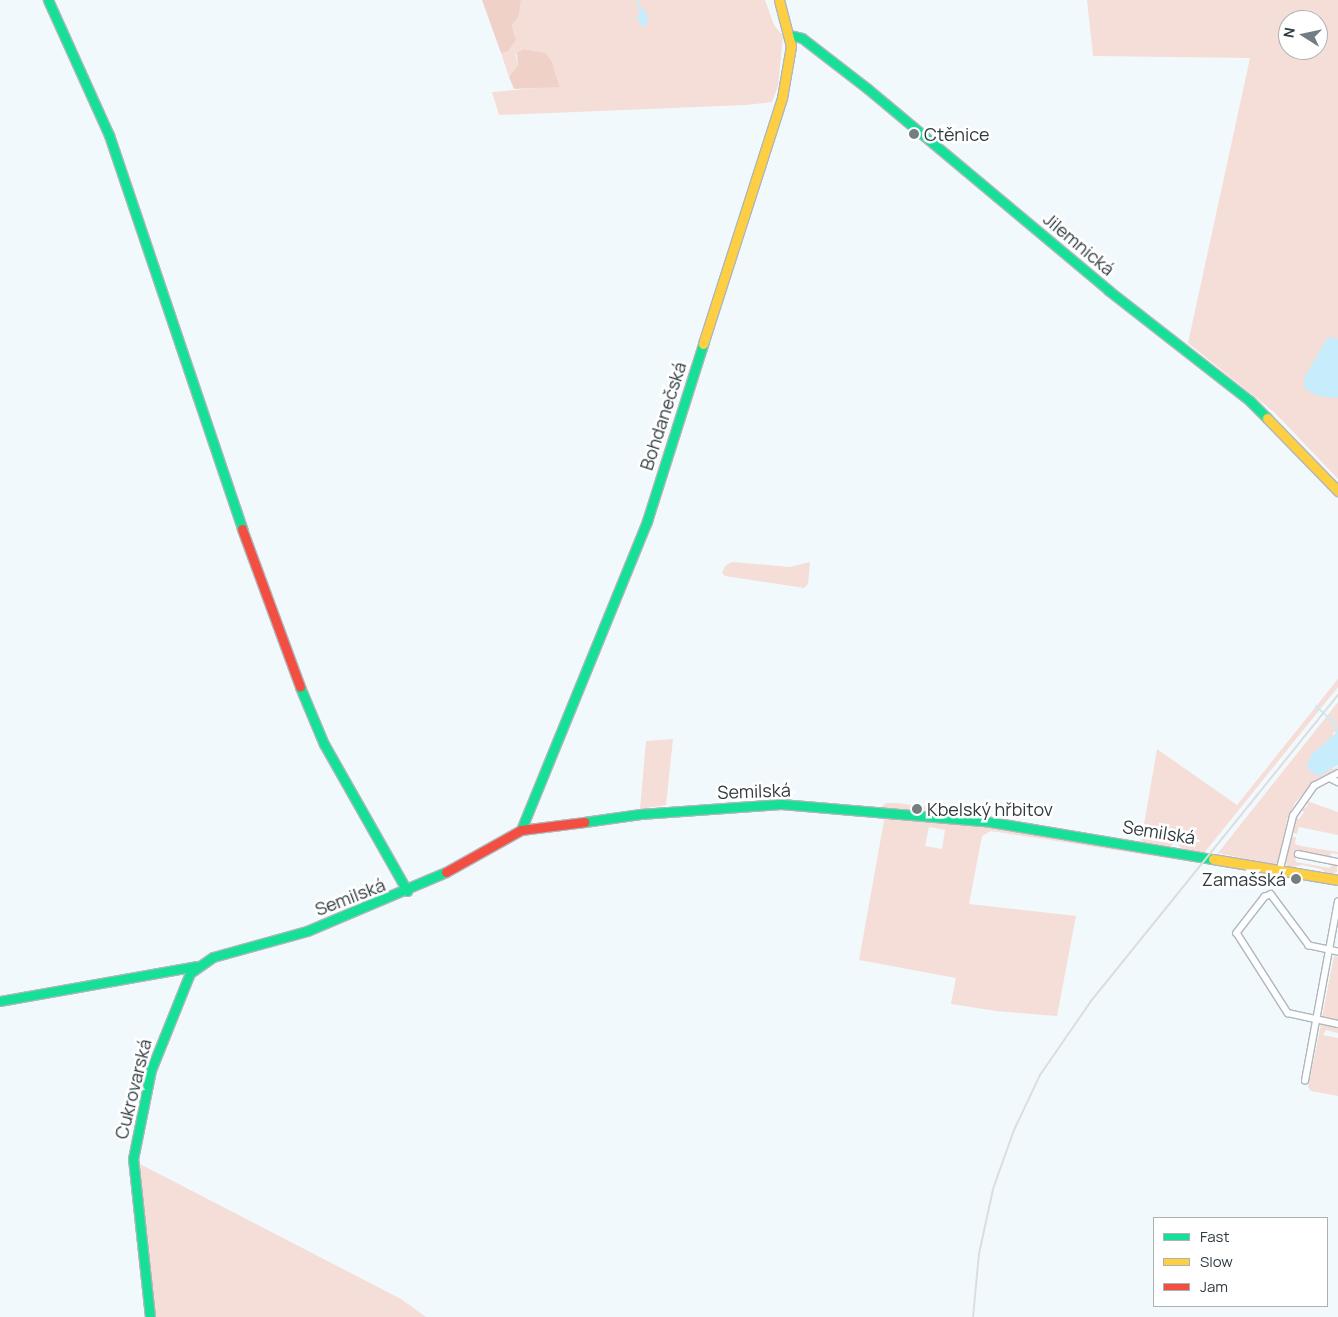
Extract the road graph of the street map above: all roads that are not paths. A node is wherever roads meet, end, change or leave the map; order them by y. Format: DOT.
graph roads {
  1 [pos="48,0"];
  2 [pos="779,0"];
  3 [pos="790,35"];
  4 [pos="1338,491"];
  5 [pos="1338,773"];
  6 [pos="1330,778"];
  7 [pos="1338,782"];
  8 [pos="521,830"];
  9 [pos="1298,854"];
  10 [pos="1338,862"];
  11 [pos="1280,869"];
  12 [pos="1338,880"];
  13 [pos="407,891"];
  14 [pos="1338,902"];
  15 [pos="1330,951"];
  16 [pos="1338,952"];
  17 [pos="196,966"];
  18 [pos="0,1001"];
  19 [pos="1317,1020"];
  20 [pos="1338,1024"];
  21 [pos="1305,1081"];
  22 [pos="150,1317"];
  1 -- 13 [label="street"];
  2 -- 3 [label="street, Bohdanečská"];
  3 -- 4 [label="street, Jilemnická"];
  3 -- 8 [label="street, Bohdanečská"];
  5 -- 6 [label="street"];
  6 -- 7 [label="street"];
  6 -- 11 [label="street"];
  8 -- 11 [label="street, Semilská"];
  8 -- 13 [label="street, Semilská"];
  9 -- 10 [label="street"];
  11 -- 12 [label="street, Semilská"];
  13 -- 17 [label="street, Semilská"];
  14 -- 15 [label="street"];
  15 -- 16 [label="street"];
  15 -- 19 [label="street"];
  15 -- 19 [label="street"];
  17 -- 18 [label="street, Semilská"];
  17 -- 22 [label="street, Cukrovarská"];
  19 -- 20 [label="street"];
  19 -- 21 [label="street"];
}
